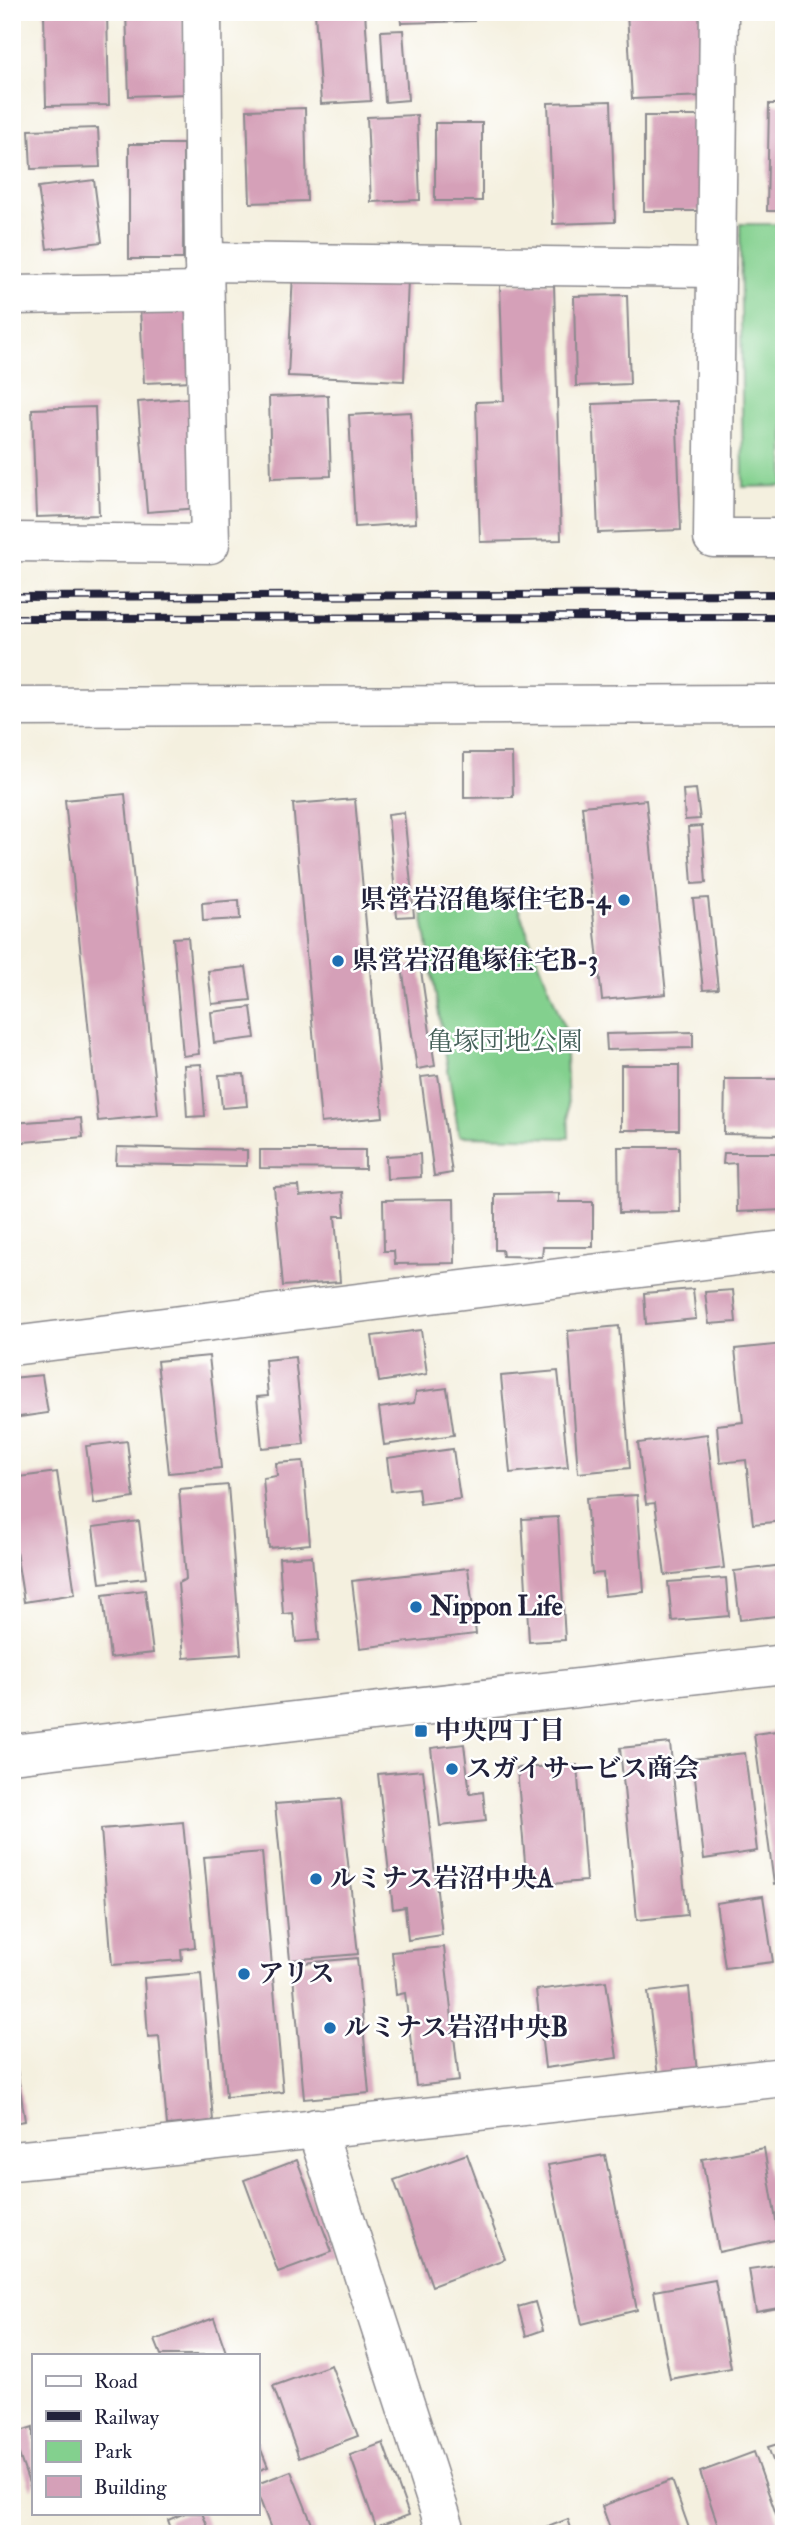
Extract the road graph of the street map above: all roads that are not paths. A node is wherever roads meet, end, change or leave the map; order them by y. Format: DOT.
graph roads {
  1 [pos="202,12"];
  2 [pos="719,12"];
  3 [pos="716,268"];
  4 [pos="204,277"];
  5 [pos="12,295"];
  6 [pos="784,538"];
  7 [pos="12,542"];
  8 [pos="784,704"];
  9 [pos="12,706"];
  10 [pos="784,1250"];
  11 [pos="12,1346"];
  12 [pos="784,1664"];
  13 [pos="12,1754"];
  14 [pos="784,2077"];
  15 [pos="316,2128"];
  16 [pos="12,2161"];
  17 [pos="447,2534"];
  1 -- 4 [label="street"];
  2 -- 3 [label="street"];
  3 -- 4 [label="street"];
  3 -- 6 [label="street"];
  4 -- 5 [label="street"];
  4 -- 7 [label="street"];
  8 -- 9 [label="street"];
  10 -- 11 [label="street"];
  12 -- 13 [label="street"];
  14 -- 15 [label="street"];
  15 -- 16 [label="street"];
  15 -- 17 [label="street"];
}
